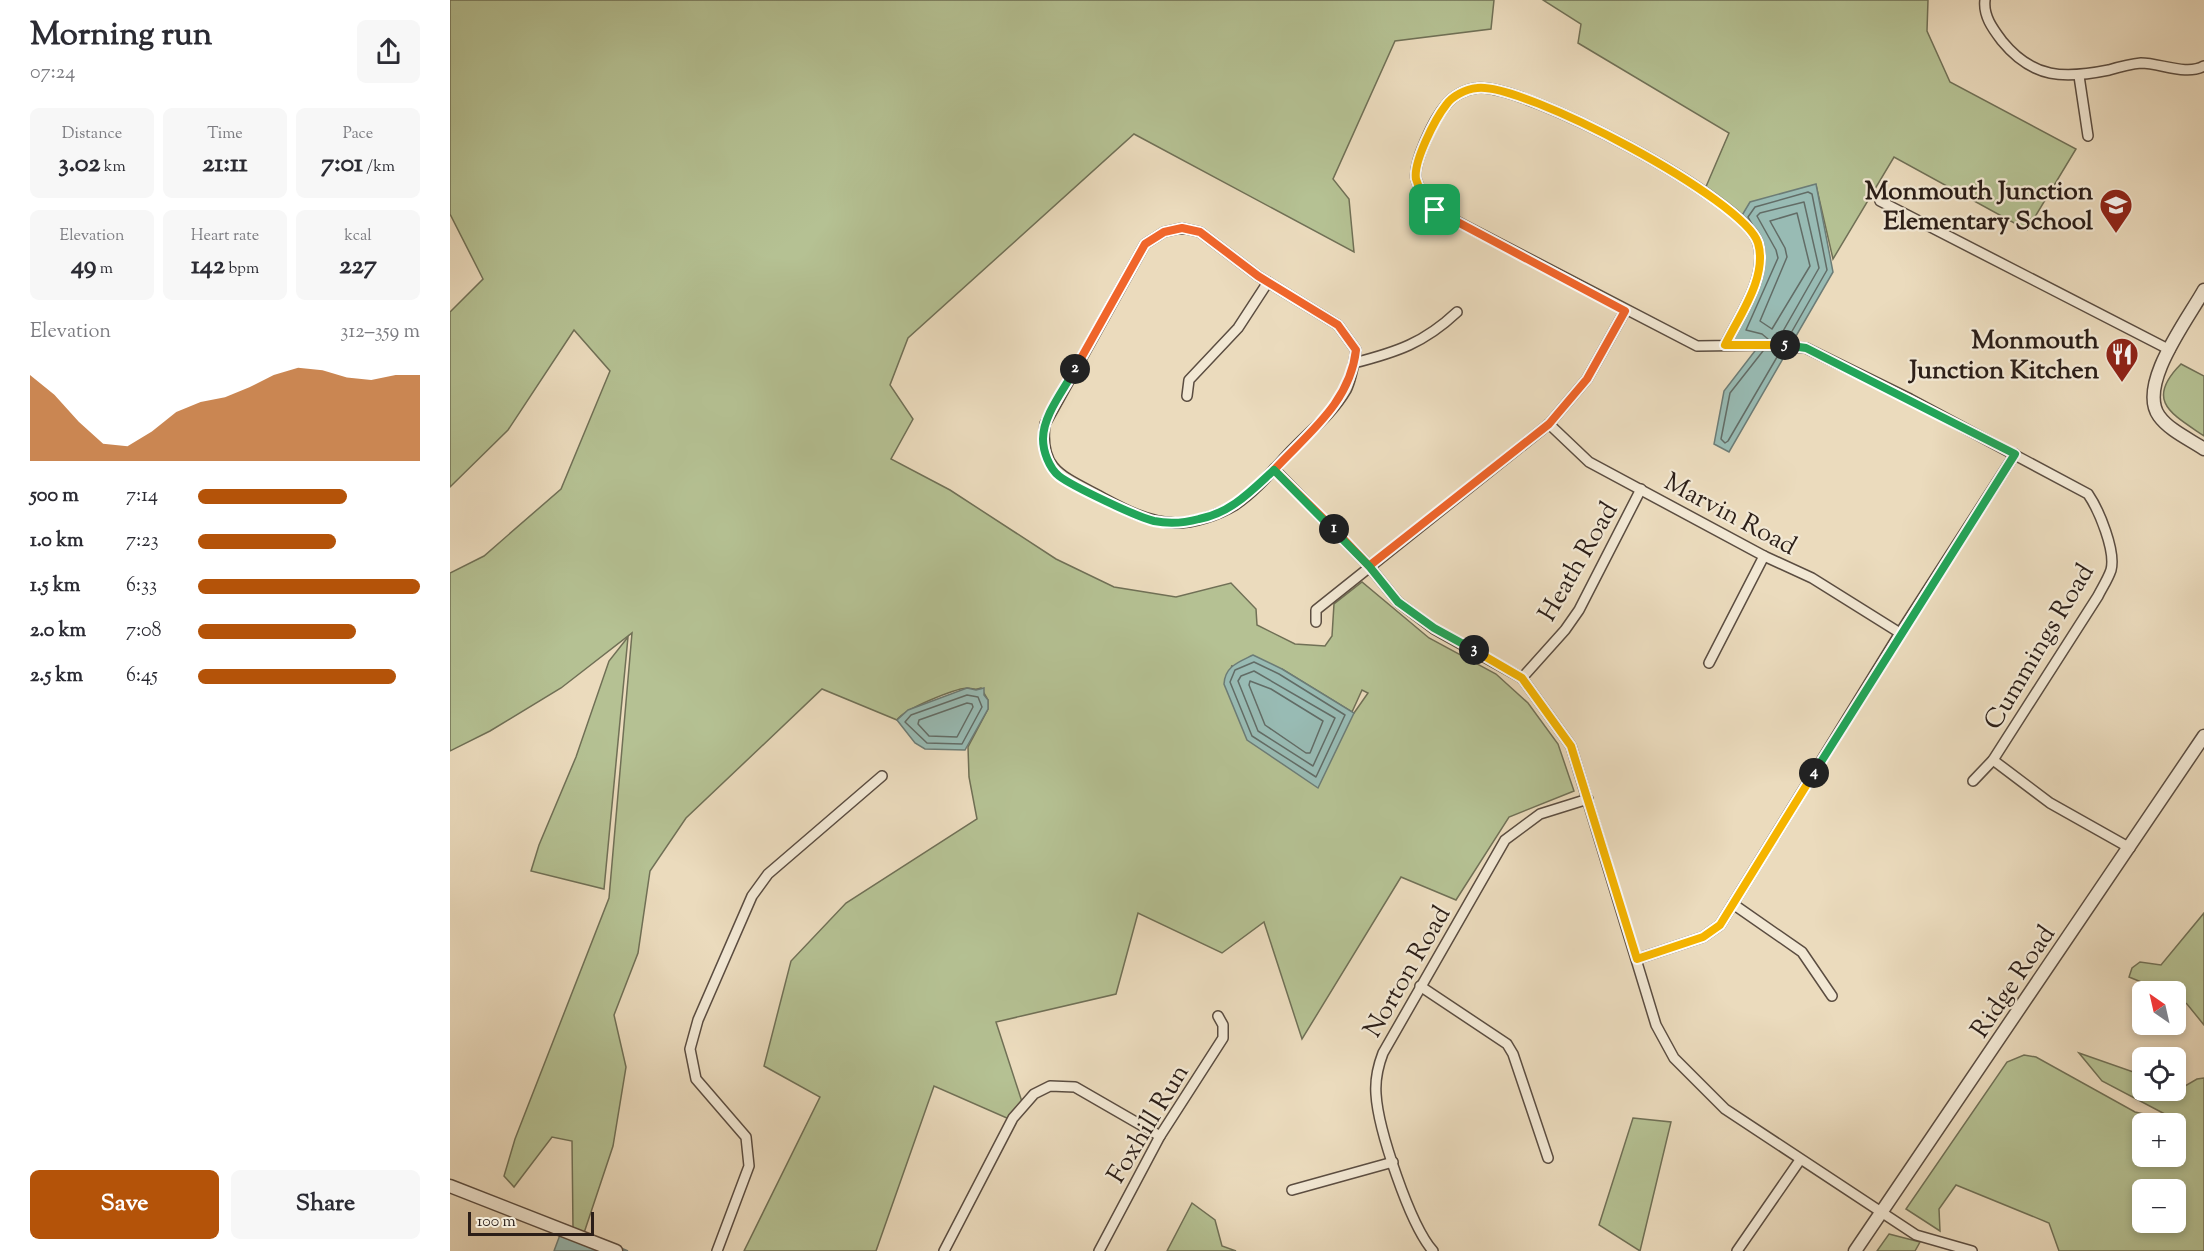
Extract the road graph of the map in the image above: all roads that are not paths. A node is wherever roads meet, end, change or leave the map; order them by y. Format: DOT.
graph roads {
  1 [pos="1985,0"];
  2 [pos="2204,66"];
  3 [pos="2079,76"];
  4 [pos="2088,136"];
  5 [pos="1880,201"];
  6 [pos="1268,282"];
  7 [pos="2204,290"];
  8 [pos="1625,311"];
  9 [pos="1457,312"];
  10 [pos="1725,345"];
  11 [pos="2170,350"];
  12 [pos="1354,363"];
  13 [pos="1187,396"];
  14 [pos="1549,424"];
  15 [pos="2204,449"];
  16 [pos="2015,454"];
  17 [pos="1274,470"];
  18 [pos="1641,489"];
  19 [pos="1764,556"];
  20 [pos="1369,566"];
  21 [pos="1316,622"];
  22 [pos="1900,633"];
  23 [pos="1709,663"];
  24 [pos="1522,678"];
  25 [pos="2204,736"];
  26 [pos="1993,760"];
  27 [pos="882,776"];
  28 [pos="1973,781"];
  29 [pos="1588,799"];
  30 [pos="2130,848"];
  31 [pos="1733,904"];
  32 [pos="1637,959"];
  33 [pos="1420,986"];
  34 [pos="1832,996"];
  35 [pos="1218,1016"];
  36 [pos="1160,1136"];
  37 [pos="1548,1158"];
  38 [pos="1800,1160"];
  39 [pos="1393,1161"];
  40 [pos="450,1186"];
  41 [pos="1292,1190"];
  42 [pos="1881,1214"];
  43 [pos="616,1251"];
  44 [pos="717,1251"];
  45 [pos="944,1251"];
  46 [pos="1099,1251"];
  47 [pos="1433,1251"];
  48 [pos="1737,1251"];
  49 [pos="1854,1251"];
  50 [pos="1972,1251"];
  1 -- 3 [label="street"];
  2 -- 3 [label="street"];
  3 -- 4 [label="street"];
  5 -- 11 [label="street"];
  6 -- 12 [label="street"];
  6 -- 13 [label="street"];
  6 -- 17 [label="street"];
  7 -- 11 [label="street"];
  8 -- 10 [label="street, Cummings Road"];
  8 -- 10 [label="street, Cummings Road"];
  8 -- 14 [label="street"];
  9 -- 12 [label="street"];
  10 -- 16 [label="street, Cummings Road"];
  11 -- 15 [label="street"];
  12 -- 17 [label="street"];
  14 -- 18 [label="street, Marvin Road"];
  14 -- 20 [label="street"];
  16 -- 22 [label="street"];
  16 -- 26 [label="street, Cummings Road"];
  17 -- 20 [label="street"];
  18 -- 19 [label="street, Marvin Road"];
  18 -- 24 [label="street, Heath Road"];
  19 -- 22 [label="street, Marvin Road"];
  19 -- 23 [label="street"];
  20 -- 21 [label="street"];
  20 -- 24 [label="street"];
  22 -- 31 [label="street"];
  24 -- 29 [label="street"];
  25 -- 30 [label="street, Ridge Road"];
  26 -- 28 [label="street, Cummings Road"];
  26 -- 30 [label="street"];
  27 -- 44 [label="street"];
  29 -- 32 [label="street"];
  29 -- 33 [label="street, Norton Road"];
  30 -- 42 [label="street, Ridge Road"];
  31 -- 32 [label="street"];
  31 -- 34 [label="street"];
  32 -- 38 [label="street"];
  33 -- 37 [label="street"];
  33 -- 39 [label="street, Norton Road"];
  35 -- 36 [label="street, Foxhill Run"];
  36 -- 45 [label="street"];
  36 -- 46 [label="street, Foxhill Run"];
  38 -- 42 [label="street"];
  38 -- 48 [label="street"];
  39 -- 41 [label="street"];
  39 -- 47 [label="street, Norton Road"];
  40 -- 43 [label="street"];
  42 -- 49 [label="street, Ridge Road"];
  42 -- 50 [label="street"];
}
